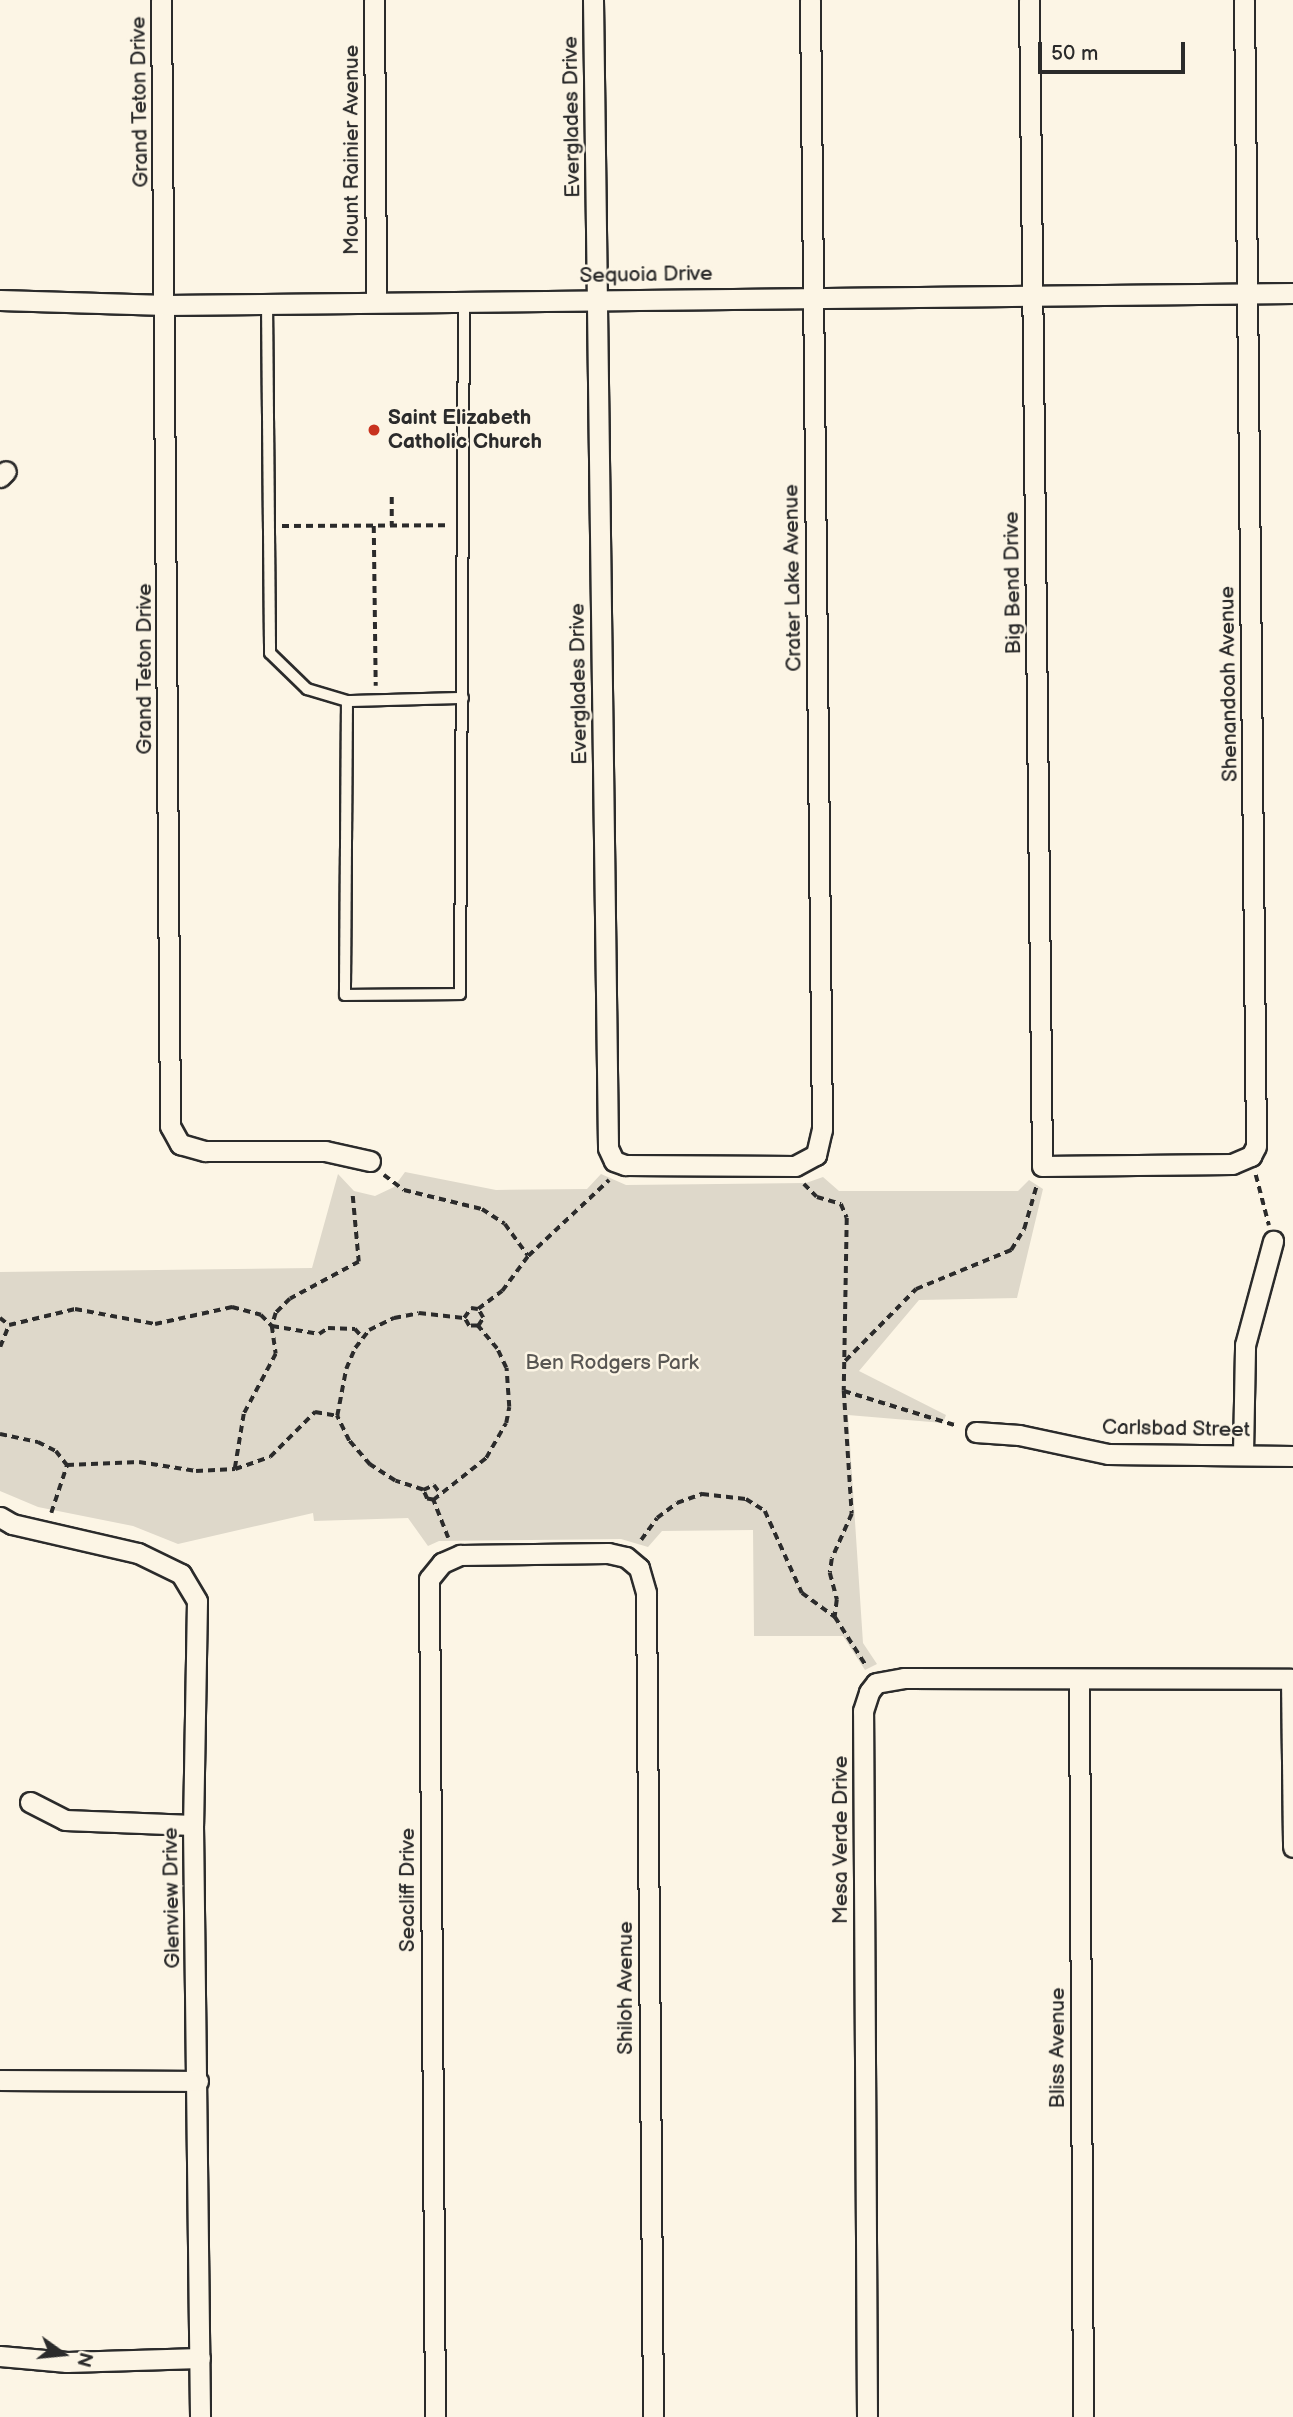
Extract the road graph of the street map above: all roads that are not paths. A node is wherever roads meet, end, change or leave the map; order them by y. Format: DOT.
graph roads {
  1 [pos="161,0"];
  2 [pos="374,0"];
  3 [pos="593,0"];
  4 [pos="810,0"];
  5 [pos="1029,0"];
  6 [pos="1244,0"];
  7 [pos="1293,293"];
  8 [pos="1247,294"];
  9 [pos="812,296"];
  10 [pos="1032,296"];
  11 [pos="464,299"];
  12 [pos="597,299"];
  13 [pos="0,300"];
  14 [pos="376,300"];
  15 [pos="267,302"];
  16 [pos="166,305"];
  17 [pos="463,698"];
  18 [pos="347,701"];
  19 [pos="370,1161"];
  20 [pos="795,1166"];
  21 [pos="1042,1166"];
  22 [pos="1273,1241"];
  23 [pos="976,1432"];
  24 [pos="1243,1453"];
  25 [pos="1293,1456"];
  26 [pos="0,1517"];
  27 [pos="634,1562"];
  28 [pos="1079,1679"];
  29 [pos="1291,1679"];
  30 [pos="30,1802"];
  31 [pos="192,1825"];
  32 [pos="1293,1847"];
  33 [pos="0,2080"];
  34 [pos="198,2081"];
  35 [pos="0,2356"];
  36 [pos="200,2358"];
  37 [pos="200,2417"];
  38 [pos="435,2417"];
  39 [pos="653,2417"];
  40 [pos="867,2417"];
  41 [pos="1083,2417"];
  1 -- 16 [label="street, Grand Teton Drive"];
  2 -- 14 [label="street, Mount Rainier Avenue"];
  3 -- 12 [label="street, Everglades Drive"];
  4 -- 9 [label="street, Crater Lake Avenue"];
  5 -- 10 [label="street, Big Bend Drive"];
  6 -- 8 [label="street, Shenandoah Avenue"];
  7 -- 8 [label="street, Sequoia Drive"];
  8 -- 10 [label="street, Sequoia Drive"];
  8 -- 21 [label="street, Shenandoah Avenue"];
  9 -- 10 [label="street, Sequoia Drive"];
  9 -- 12 [label="street, Sequoia Drive"];
  9 -- 20 [label="street, Crater Lake Avenue"];
  10 -- 21 [label="street, Big Bend Drive"];
  11 -- 12 [label="street, Sequoia Drive"];
  11 -- 14 [label="street, Sequoia Drive"];
  11 -- 17 [label="lane"];
  12 -- 20 [label="street, Everglades Drive"];
  13 -- 16 [label="street, Sequoia Drive"];
  14 -- 15 [label="street, Sequoia Drive"];
  15 -- 16 [label="street, Sequoia Drive"];
  15 -- 18 [label="lane"];
  16 -- 19 [label="street, Grand Teton Drive"];
  17 -- 18 [label="lane"];
  17 -- 18 [label="lane"];
  22 -- 24 [label="street"];
  23 -- 24 [label="street, Carlsbad Street"];
  24 -- 25 [label="street, Carlsbad Street"];
  26 -- 31 [label="street, Glenview Drive"];
  27 -- 38 [label="street, Seacliff Drive"];
  27 -- 39 [label="street, Shiloh Avenue"];
  28 -- 29 [label="street"];
  28 -- 40 [label="street, Mesa Verde Drive"];
  28 -- 41 [label="street, Bliss Avenue"];
  29 -- 32 [label="street"];
  30 -- 31 [label="street"];
  31 -- 34 [label="street, Glenview Drive"];
  33 -- 34 [label="street"];
  34 -- 36 [label="street, Glenview Drive"];
  35 -- 36 [label="street"];
  36 -- 37 [label="street, Glenview Drive"];
}
